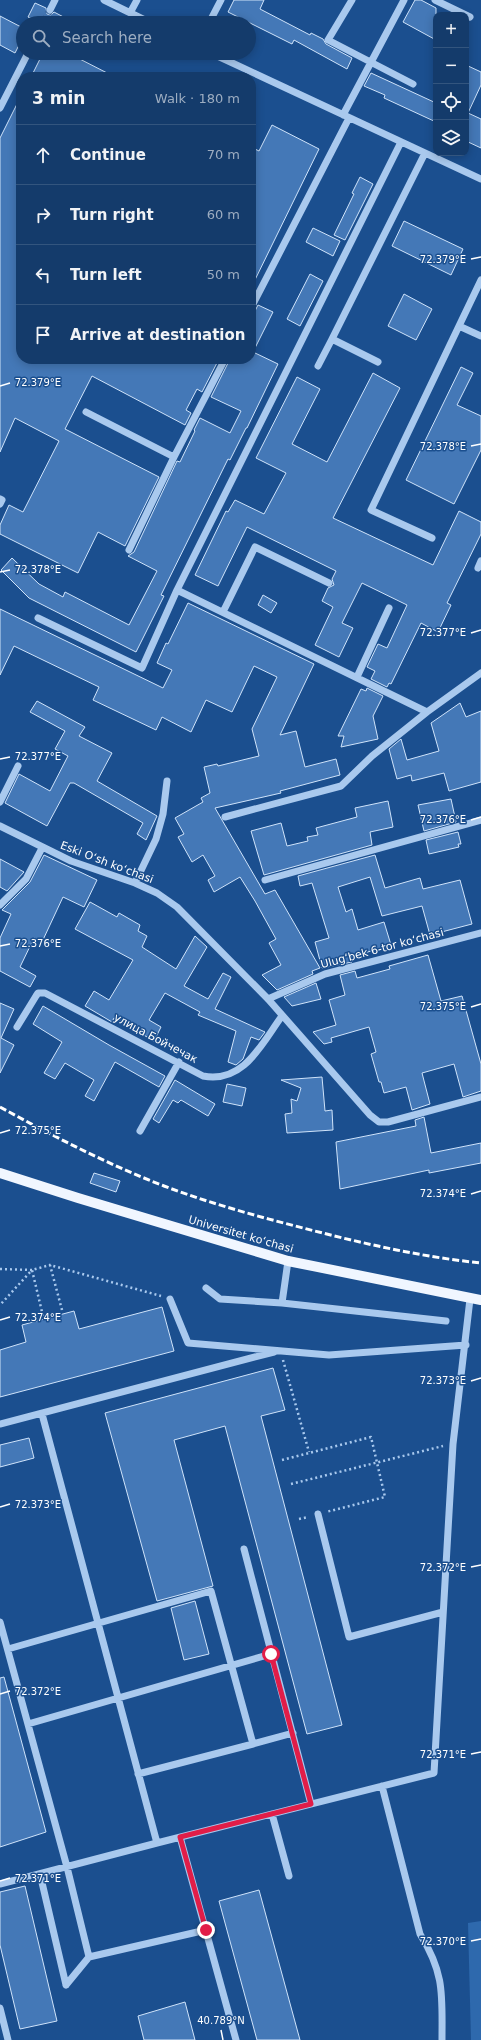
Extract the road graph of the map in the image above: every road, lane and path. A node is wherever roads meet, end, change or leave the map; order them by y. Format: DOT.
graph roads {
  1 [pos="55,0"];
  2 [pos="104,0"];
  3 [pos="136,0"];
  4 [pos="220,0"];
  5 [pos="352,0"];
  6 [pos="404,0"];
  7 [pos="435,0"];
  8 [pos="50,10"];
  9 [pos="130,13"];
  10 [pos="136,16"];
  11 [pos="212,16"];
  12 [pos="470,17"];
  13 [pos="24,60"];
  14 [pos="226,60"];
  15 [pos="371,62"];
  16 [pos="18,72"];
  17 [pos="252,72"];
  18 [pos="256,74"];
  19 [pos="16,77"];
  20 [pos="413,84"];
  21 [pos="0,108"];
  22 [pos="346,116"];
  23 [pos="401,142"];
  24 [pos="426,153"];
  25 [pos="481,179"];
  26 [pos="481,280"];
  27 [pos="256,298"];
  28 [pos="459,326"];
  29 [pos="481,336"];
  30 [pos="332,339"];
  31 [pos="378,362"];
  32 [pos="222,364"];
  33 [pos="318,366"];
  34 [pos="86,412"];
  35 [pos="174,457"];
  36 [pos="0,499"];
  37 [pos="0,504"];
  38 [pos="432,538"];
  39 [pos="129,550"];
  40 [pos="329,583"];
  41 [pos="177,590"];
  42 [pos="389,608"];
  43 [pos="223,612"];
  44 [pos="38,618"];
  45 [pos="481,673"];
  46 [pos="357,677"];
  47 [pos="427,712"];
  48 [pos="18,766"];
  49 [pos="167,781"];
  50 [pos="0,802"];
  51 [pos="225,817"];
  52 [pos="481,820"];
  53 [pos="0,826"];
  54 [pos="42,848"];
  55 [pos="265,880"];
  56 [pos="135,883"];
  57 [pos="0,905"];
  58 [pos="481,933"];
  59 [pos="268,999"];
  60 [pos="282,1016"];
  61 [pos="17,1027"];
  62 [pos="179,1062"];
  63 [pos="481,1097"];
  64 [pos="140,1131"];
  65 [pos="0,1173"];
  66 [pos="288,1261"];
  67 [pos="50,1265"];
  68 [pos="0,1269"];
  69 [pos="32,1270"];
  70 [pos="206,1288"];
  71 [pos="170,1299"];
  72 [pos="470,1299"];
  73 [pos="481,1300"];
  74 [pos="282,1302"];
  75 [pos="0,1305"];
  76 [pos="62,1310"];
  77 [pos="43,1316"];
  78 [pos="446,1321"];
  79 [pos="466,1345"];
  80 [pos="280,1350"];
  81 [pos="42,1414"];
  82 [pos="0,1424"];
  83 [pos="453,1444"];
  84 [pos="310,1452"];
  85 [pos="282,1460"];
  86 [pos="377,1464"];
  87 [pos="291,1484"];
  88 [pos="318,1514"];
  89 [pos="244,1549"];
  90 [pos="443,1612"];
  91 [pos="0,1622"];
  92 [pos="98,1623"];
  93 [pos="8,1648"];
  94 [pos="271,1654"];
  95 [pos="231,1664"];
  96 [pos="118,1698"];
  97 [pos="28,1724"];
  98 [pos="293,1733"];
  99 [pos="253,1744"];
  100 [pos="138,1774"];
  101 [pos="382,1786"];
  102 [pos="311,1804"];
  103 [pos="272,1814"];
  104 [pos="180,1837"];
  105 [pos="157,1843"];
  106 [pos="67,1867"];
  107 [pos="40,1874"];
  108 [pos="289,1876"];
  109 [pos="0,1884"];
  110 [pos="206,1930"];
  111 [pos="89,1957"];
  112 [pos="0,2008"];
  113 [pos="8,2040"];
  114 [pos="236,2040"];
  115 [pos="442,2040"];
  1 -- 8 [label="street"];
  2 -- 9 [label="street"];
  3 -- 9 [label="street"];
  4 -- 11 [label="street"];
  5 -- 15 [label="street"];
  6 -- 15 [label="street"];
  7 -- 12 [label="street"];
  9 -- 10 [label="street"];
  13 -- 16 [label="street"];
  14 -- 17 [label="street"];
  15 -- 20 [label="street"];
  15 -- 22 [label="street"];
  18 -- 22 [label="street"];
  19 -- 21 [label="street"];
  22 -- 23 [label="street"];
  22 -- 27 [label="street"];
  23 -- 24 [label="street"];
  23 -- 41 [label="street"];
  24 -- 25 [label="street"];
  24 -- 30 [label="street"];
  26 -- 28 [label="street"];
  28 -- 29 [label="street"];
  28 -- 38 [label="street"];
  30 -- 31 [label="street"];
  30 -- 33 [label="street"];
  32 -- 35 [label="street"];
  34 -- 35 [label="street"];
  35 -- 39 [label="street"];
  36 -- 37 [label="street"];
  40 -- 43 [label="street"];
  41 -- 43 [label="street"];
  41 -- 44 [label="street"];
  42 -- 46 [label="street"];
  43 -- 46 [label="street"];
  45 -- 47 [label="street"];
  46 -- 47 [label="street"];
  47 -- 51 [label="street"];
  48 -- 50 [label="street"];
  49 -- 56 [label="street"];
  52 -- 55 [label="street"];
  53 -- 54 [label="street, Eski Oʻsh koʻchasi"];
  54 -- 56 [label="street, Eski Oʻsh koʻchasi"];
  54 -- 57 [label="street"];
  56 -- 59 [label="street, Eski Oʻsh koʻchasi"];
  58 -- 59 [label="street, Ulug‘bek 6-tor koʻchasi"];
  59 -- 60 [label="street, Eski Oʻsh koʻchasi"];
  60 -- 62 [label="street, улица Бойчечак"];
  60 -- 63 [label="street, Eski Oʻsh koʻchasi"];
  61 -- 62 [label="street, улица Бойчечак"];
  62 -- 64 [label="street"];
  65 -- 66 [label="main road, Universitet kо‘chasi"];
  66 -- 72 [label="main road, Universitet kо‘chasi"];
  66 -- 74 [label="street"];
  67 -- 69 [label="path"];
  67 -- 71 [label="path"];
  67 -- 76 [label="path"];
  68 -- 69 [label="path"];
  69 -- 75 [label="path"];
  69 -- 77 [label="path"];
  70 -- 74 [label="street"];
  71 -- 80 [label="street"];
  72 -- 73 [label="main road, Universitet kо‘chasi"];
  72 -- 79 [label="street"];
  74 -- 78 [label="street"];
  79 -- 80 [label="street"];
  79 -- 83 [label="street"];
  80 -- 81 [label="street"];
  80 -- 84 [label="path"];
  81 -- 82 [label="street"];
  81 -- 92 [label="street"];
  83 -- 86 [label="path"];
  83 -- 90 [label="street"];
  84 -- 85 [label="path"];
  84 -- 86 [label="path"];
  86 -- 87 [label="path"];
  86 -- 88 [label="path"];
  88 -- 90 [label="street"];
  89 -- 94 [label="street"];
  90 -- 101 [label="street"];
  91 -- 93 [label="street"];
  92 -- 93 [label="street"];
  92 -- 95 [label="street"];
  92 -- 96 [label="street"];
  93 -- 97 [label="street"];
  94 -- 95 [label="street"];
  94 -- 98 [label="street"];
  95 -- 96 [label="street"];
  95 -- 99 [label="street"];
  96 -- 97 [label="street"];
  96 -- 100 [label="street"];
  97 -- 106 [label="street"];
  98 -- 99 [label="street"];
  98 -- 102 [label="street"];
  99 -- 100 [label="street"];
  100 -- 105 [label="street"];
  101 -- 102 [label="street"];
  101 -- 115 [label="street"];
  102 -- 103 [label="street"];
  103 -- 104 [label="street"];
  103 -- 108 [label="street"];
  104 -- 105 [label="street"];
  104 -- 110 [label="street"];
  105 -- 106 [label="street"];
  106 -- 107 [label="street"];
  106 -- 111 [label="street"];
  107 -- 109 [label="street"];
  107 -- 111 [label="street"];
  110 -- 111 [label="street"];
  110 -- 114 [label="street"];
  112 -- 113 [label="street"];
}
